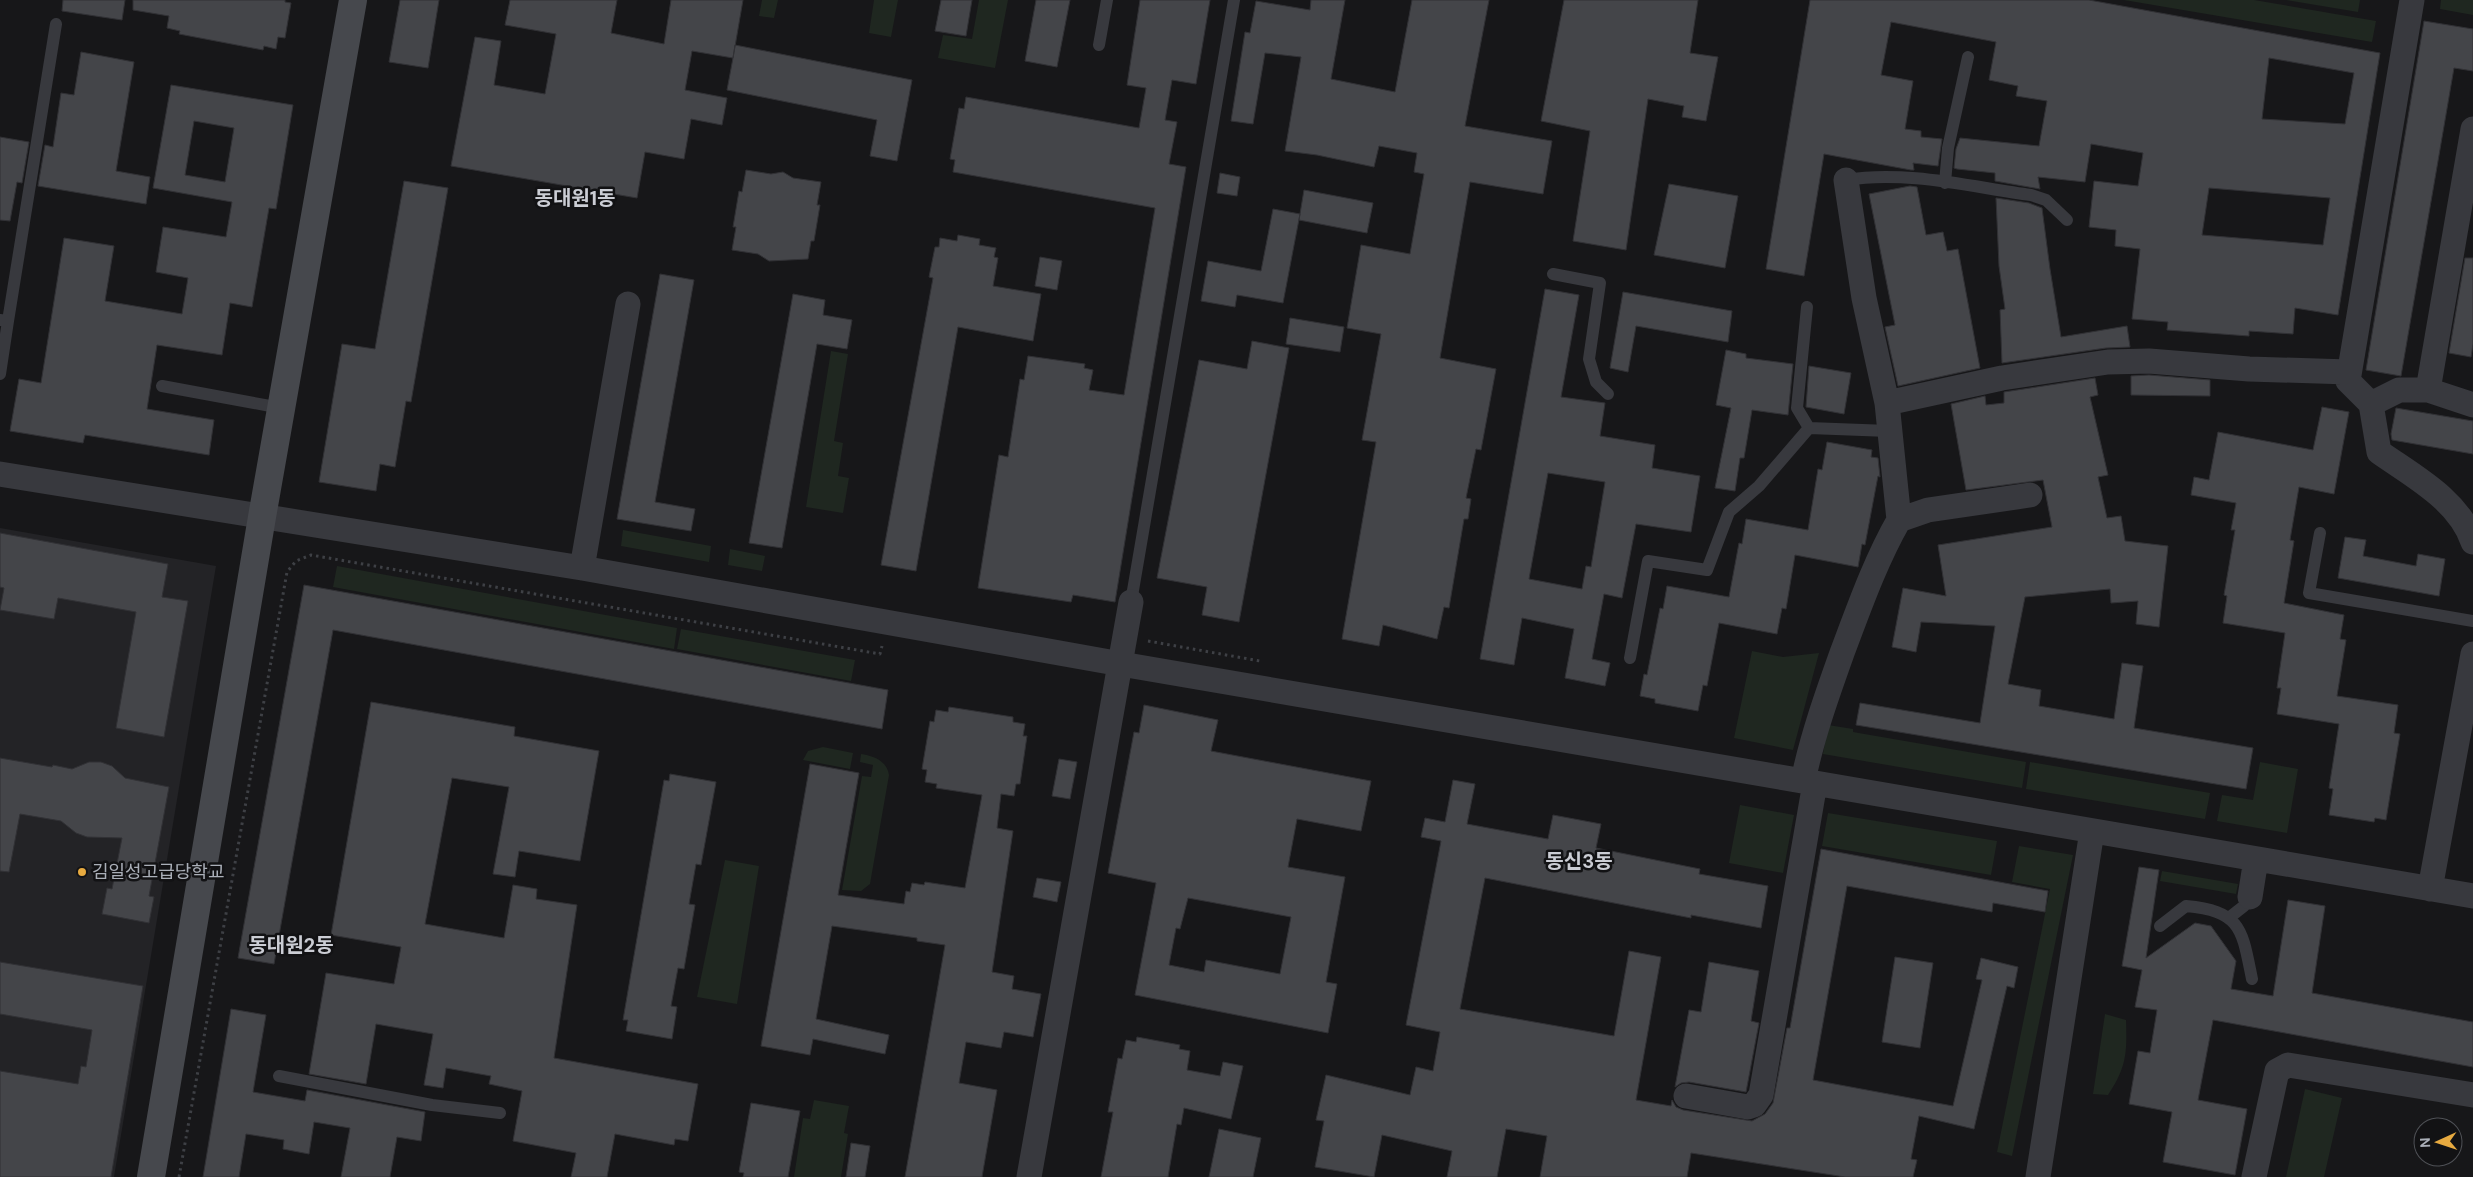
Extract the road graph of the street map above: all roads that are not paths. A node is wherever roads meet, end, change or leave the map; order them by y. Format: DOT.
graph roads {
  1 [pos="354,0"];
  2 [pos="1107,0"];
  3 [pos="1234,0"];
  4 [pos="2412,0"];
  5 [pos="56,24"];
  6 [pos="1100,45"];
  7 [pos="1968,57"];
  8 [pos="2473,129"];
  9 [pos="1846,180"];
  10 [pos="1945,183"];
  11 [pos="2067,220"];
  12 [pos="1553,274"];
  13 [pos="628,304"];
  14 [pos="1807,308"];
  15 [pos="4,320"];
  16 [pos="2349,372"];
  17 [pos="0,374"];
  18 [pos="162,386"];
  19 [pos="2428,390"];
  20 [pos="1608,394"];
  21 [pos="1887,403"];
  22 [pos="2372,404"];
  23 [pos="2473,405"];
  24 [pos="281,408"];
  25 [pos="1809,428"];
  26 [pos="1890,431"];
  27 [pos="0,474"];
  28 [pos="2030,495"];
  29 [pos="262,516"];
  30 [pos="1899,520"];
  31 [pos="2320,533"];
  32 [pos="2472,537"];
  33 [pos="582,568"];
  34 [pos="1131,602"];
  35 [pos="2473,621"];
  36 [pos="2473,654"];
  37 [pos="1630,658"];
  38 [pos="1121,664"];
  39 [pos="1809,782"];
  40 [pos="2092,831"];
  41 [pos="2256,859"];
  42 [pos="2430,888"];
  43 [pos="2473,896"];
  44 [pos="2250,897"];
  45 [pos="2230,917"];
  46 [pos="2160,926"];
  47 [pos="2252,979"];
  48 [pos="279,1076"];
  49 [pos="2473,1095"];
  50 [pos="1686,1096"];
  51 [pos="500,1113"];
  52 [pos="151,1177"];
  53 [pos="1029,1177"];
  54 [pos="2038,1177"];
  55 [pos="2254,1177"];
  1 -- 24 [label="main road"];
  2 -- 6 [label="lane"];
  3 -- 34 [label="lane"];
  4 -- 16 [label="street"];
  5 -- 15 [label="lane"];
  7 -- 10 [label="lane"];
  8 -- 19 [label="street"];
  9 -- 10 [label="lane"];
  9 -- 21 [label="street"];
  10 -- 11 [label="lane"];
  12 -- 20 [label="lane"];
  13 -- 33 [label="street"];
  14 -- 25 [label="lane"];
  15 -- 17 [label="lane"];
  16 -- 21 [label="street"];
  16 -- 22 [label="street"];
  18 -- 24 [label="lane"];
  19 -- 22 [label="street"];
  19 -- 23 [label="street"];
  21 -- 26 [label="street"];
  22 -- 32 [label="street"];
  24 -- 29 [label="main road"];
  25 -- 26 [label="lane"];
  25 -- 37 [label="lane"];
  26 -- 30 [label="street"];
  27 -- 29 [label="street"];
  28 -- 30 [label="street"];
  29 -- 33 [label="street"];
  29 -- 52 [label="main road"];
  30 -- 39 [label="street"];
  31 -- 35 [label="lane"];
  33 -- 38 [label="street"];
  34 -- 38 [label="street"];
  36 -- 42 [label="street"];
  38 -- 39 [label="street"];
  38 -- 53 [label="street"];
  39 -- 40 [label="street"];
  39 -- 50 [label="street"];
  40 -- 41 [label="street"];
  40 -- 54 [label="street"];
  41 -- 42 [label="street"];
  41 -- 44 [label="street"];
  42 -- 43 [label="street"];
  44 -- 45 [label="lane"];
  45 -- 46 [label="lane"];
  45 -- 47 [label="lane"];
  48 -- 51 [label="lane"];
  49 -- 55 [label="street"];
}
